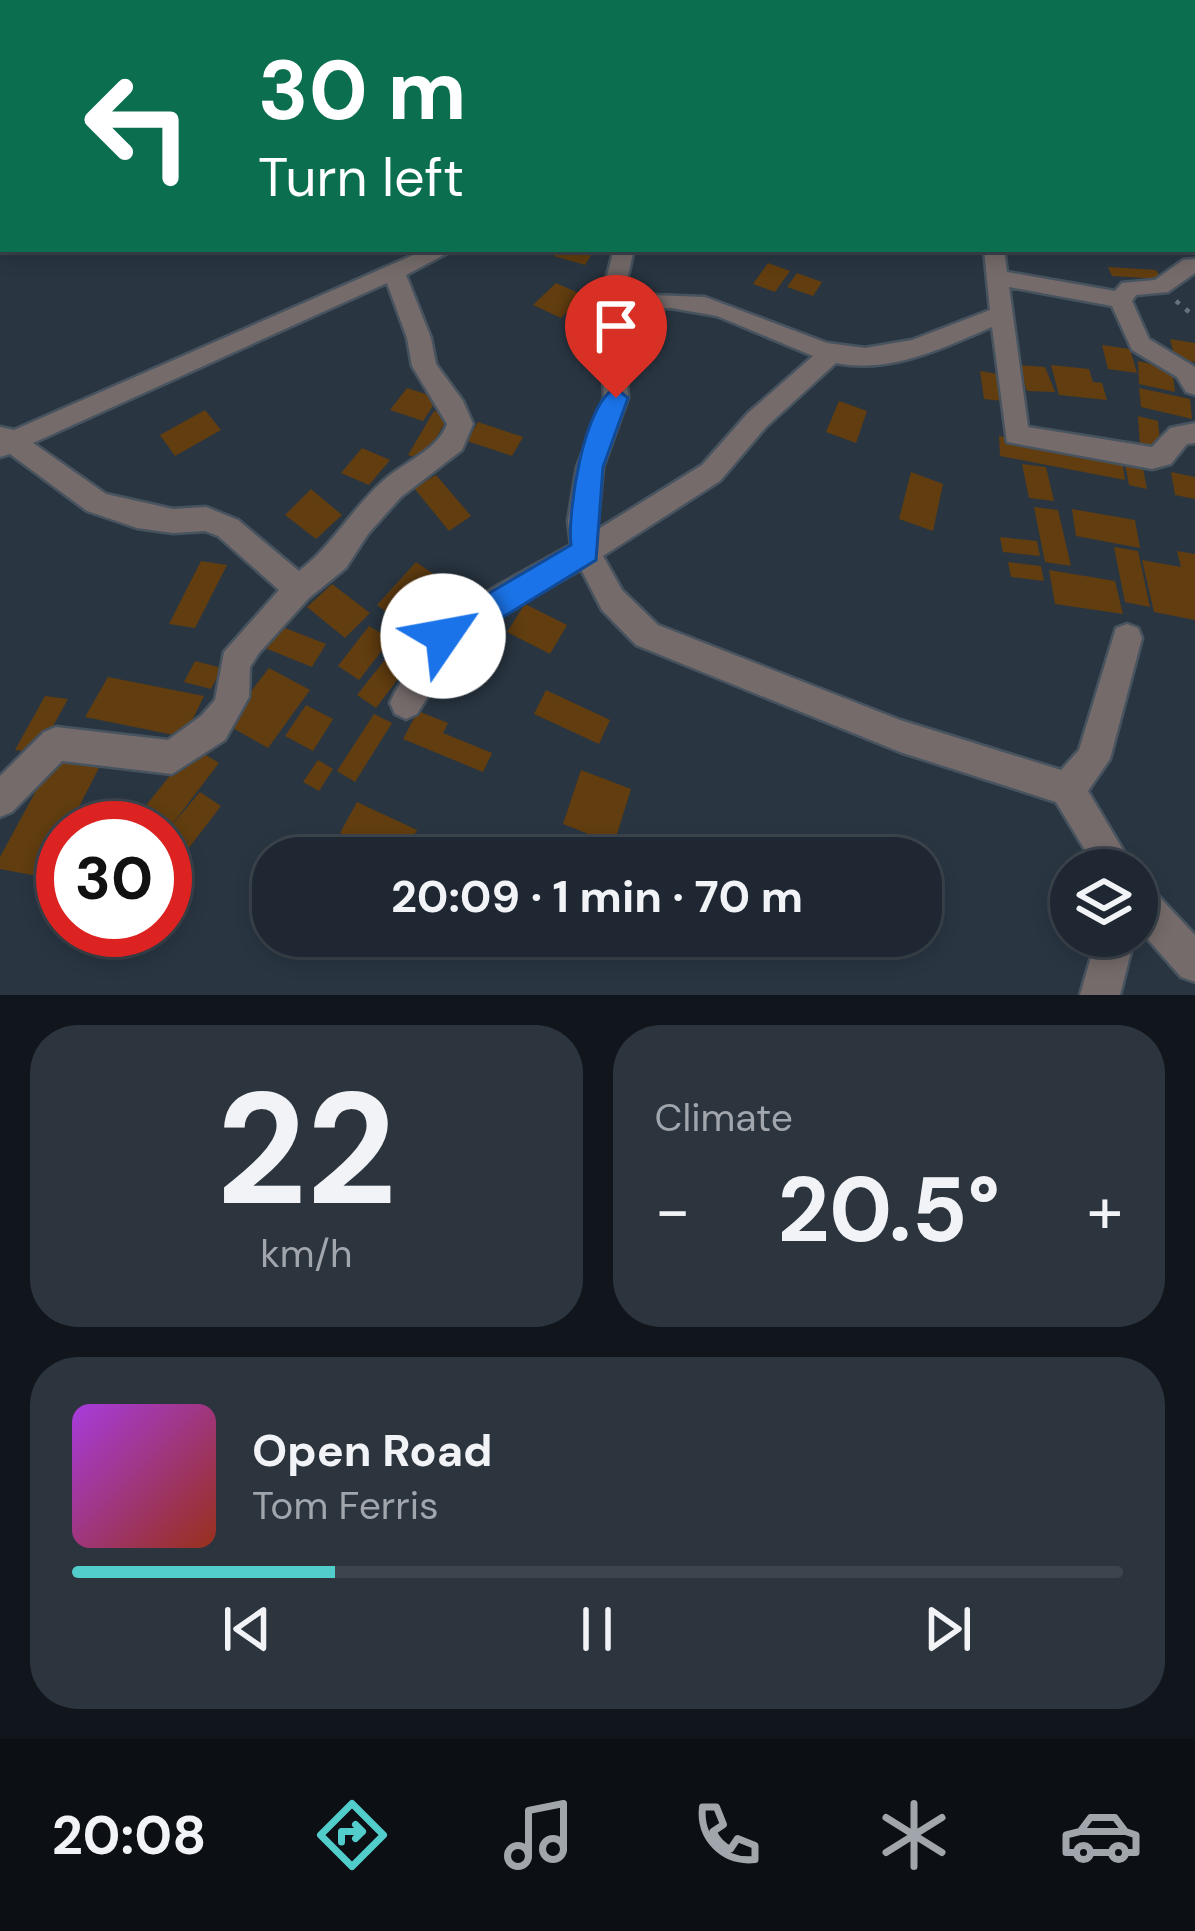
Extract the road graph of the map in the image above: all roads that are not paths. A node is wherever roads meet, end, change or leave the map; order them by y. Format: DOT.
graph roads {
  1 [pos="439,252"];
  2 [pos="623,252"];
  3 [pos="994,252"];
  4 [pos="1191,265"];
  5 [pos="395,275"];
  6 [pos="995,278"];
  7 [pos="1120,300"];
  8 [pos="611,302"];
  9 [pos="1000,315"];
  10 [pos="834,351"];
  11 [pos="1195,386"];
  12 [pos="1195,433"];
  13 [pos="5,441"];
  14 [pos="586,551"];
  15 [pos="299,589"];
  16 [pos="1127,638"];
  17 [pos="406,703"];
  18 [pos="1067,789"];
  19 [pos="0,800"];
  20 [pos="1104,849"];
  21 [pos="1158,922"];
  22 [pos="1110,957"];
  23 [pos="1195,962"];
  24 [pos="1100,995"];
  1 -- 5 [label="street"];
  2 -- 8 [label="street"];
  3 -- 6 [label="street"];
  4 -- 7 [label="street"];
  5 -- 13 [label="street"];
  5 -- 15 [label="street"];
  6 -- 7 [label="street"];
  6 -- 9 [label="street"];
  7 -- 11 [label="street"];
  8 -- 10 [label="street"];
  8 -- 14 [label="street"];
  9 -- 10 [label="street"];
  9 -- 12 [label="street"];
  10 -- 14 [label="street"];
  13 -- 15 [label="street"];
  14 -- 17 [label="street"];
  14 -- 18 [label="street"];
  15 -- 19 [label="street"];
  16 -- 18 [label="street"];
  18 -- 20 [label="street"];
  21 -- 23 [label="street"];
  22 -- 24 [label="street"];
}
